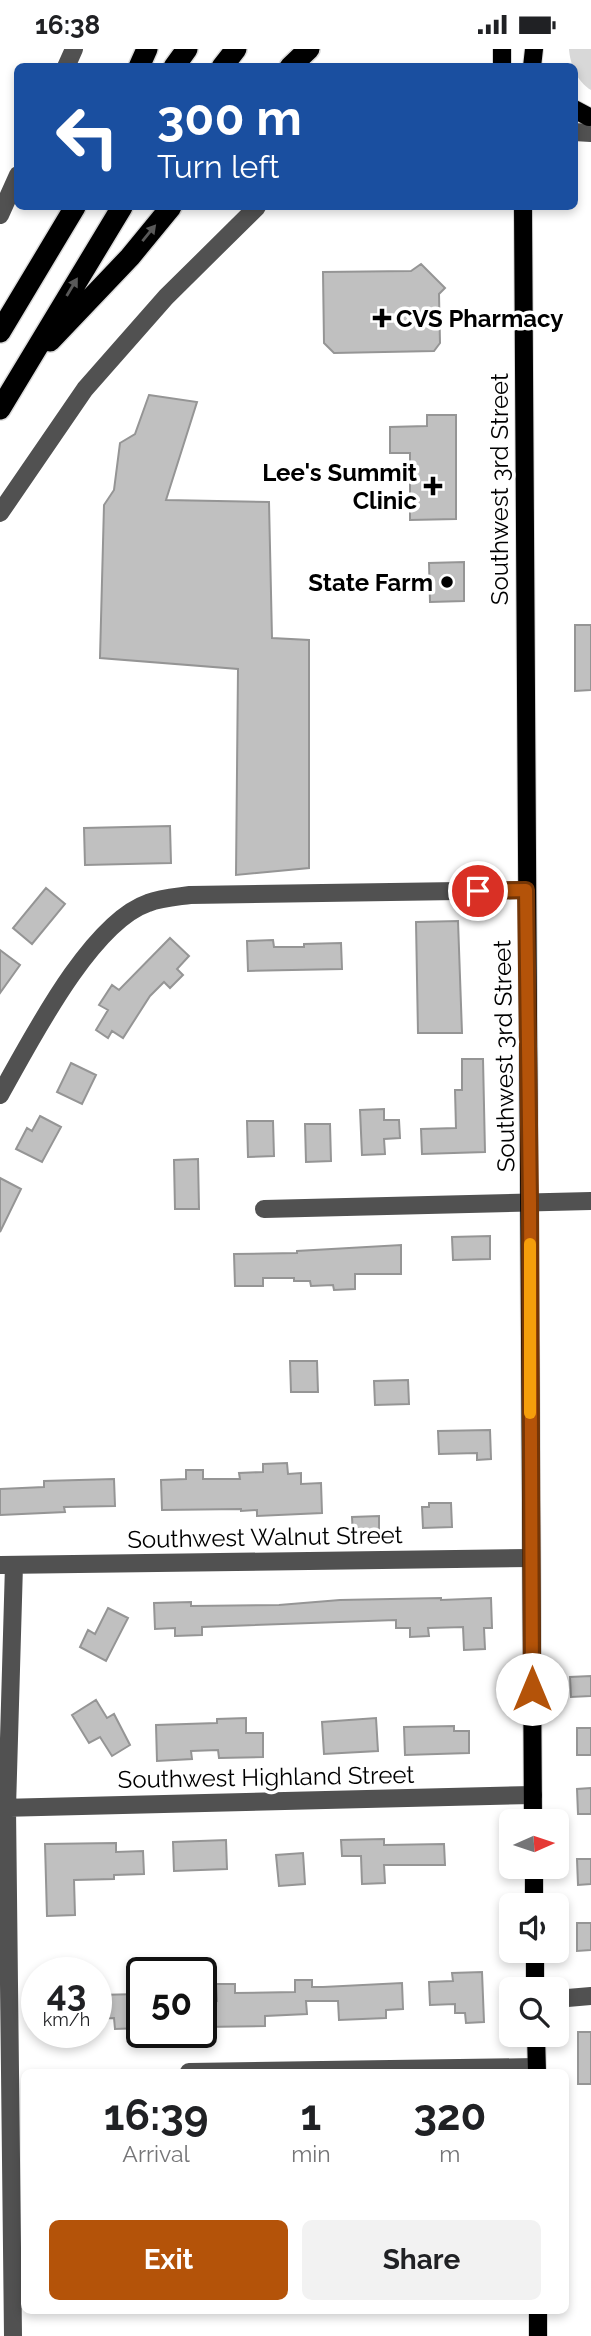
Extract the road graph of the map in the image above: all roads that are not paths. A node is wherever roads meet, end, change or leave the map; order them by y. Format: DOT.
graph roads {
  1 [pos="236,49"];
  2 [pos="309,49"];
  3 [pos="225,63"];
  4 [pos="294,63"];
  5 [pos="14,184"];
  6 [pos="73,210"];
  7 [pos="120,210"];
  8 [pos="169,210"];
  9 [pos="254,210"];
  10 [pos="523,210"];
  11 [pos="0,215"];
  12 [pos="0,332"];
  13 [pos="20,373"];
  14 [pos="0,409"];
  15 [pos="0,513"];
  16 [pos="526,890"];
  17 [pos="0,1095"];
  18 [pos="591,1201"];
  19 [pos="530,1202"];
  20 [pos="264,1209"];
  21 [pos="531,1558"];
  22 [pos="7,1565"];
  23 [pos="533,1795"];
  24 [pos="4,1808"];
  25 [pos="533,1809"];
  26 [pos="591,1996"];
  27 [pos="569,1998"];
  28 [pos="536,2047"];
  29 [pos="537,2069"];
  30 [pos="11,2075"];
  31 [pos="538,2314"];
  32 [pos="13,2336"];
  33 [pos="538,2336"];
  1 -- 3 [label="highway"];
  2 -- 4 [label="highway"];
  5 -- 11 [label="street"];
  6 -- 12 [label="highway"];
  13 -- 7 [label="highway, one-way"];
  13 -- 8 [label="highway, one-way"];
  9 -- 15 [label="street"];
  10 -- 16 [label="main road, Southwest 3rd Street"];
  13 -- 14 [label="highway"];
  16 -- 17 [label="street"];
  16 -- 19 [label="main road, Southwest 3rd Street"];
  18 -- 19 [label="street"];
  19 -- 20 [label="street"];
  19 -- 21 [label="main road, Southwest 3rd Street"];
  21 -- 22 [label="street, Southwest Walnut Street"];
  21 -- 23 [label="main road, Southwest 3rd Street"];
  22 -- 24 [label="street"];
  23 -- 24 [label="street, Southwest Highland Street"];
  23 -- 25 [label="main road, Southwest 3rd Street"];
  24 -- 30 [label="street"];
  26 -- 27 [label="street"];
  28 -- 29 [label="main road"];
  30 -- 32 [label="street"];
  31 -- 33 [label="main road"];
}
